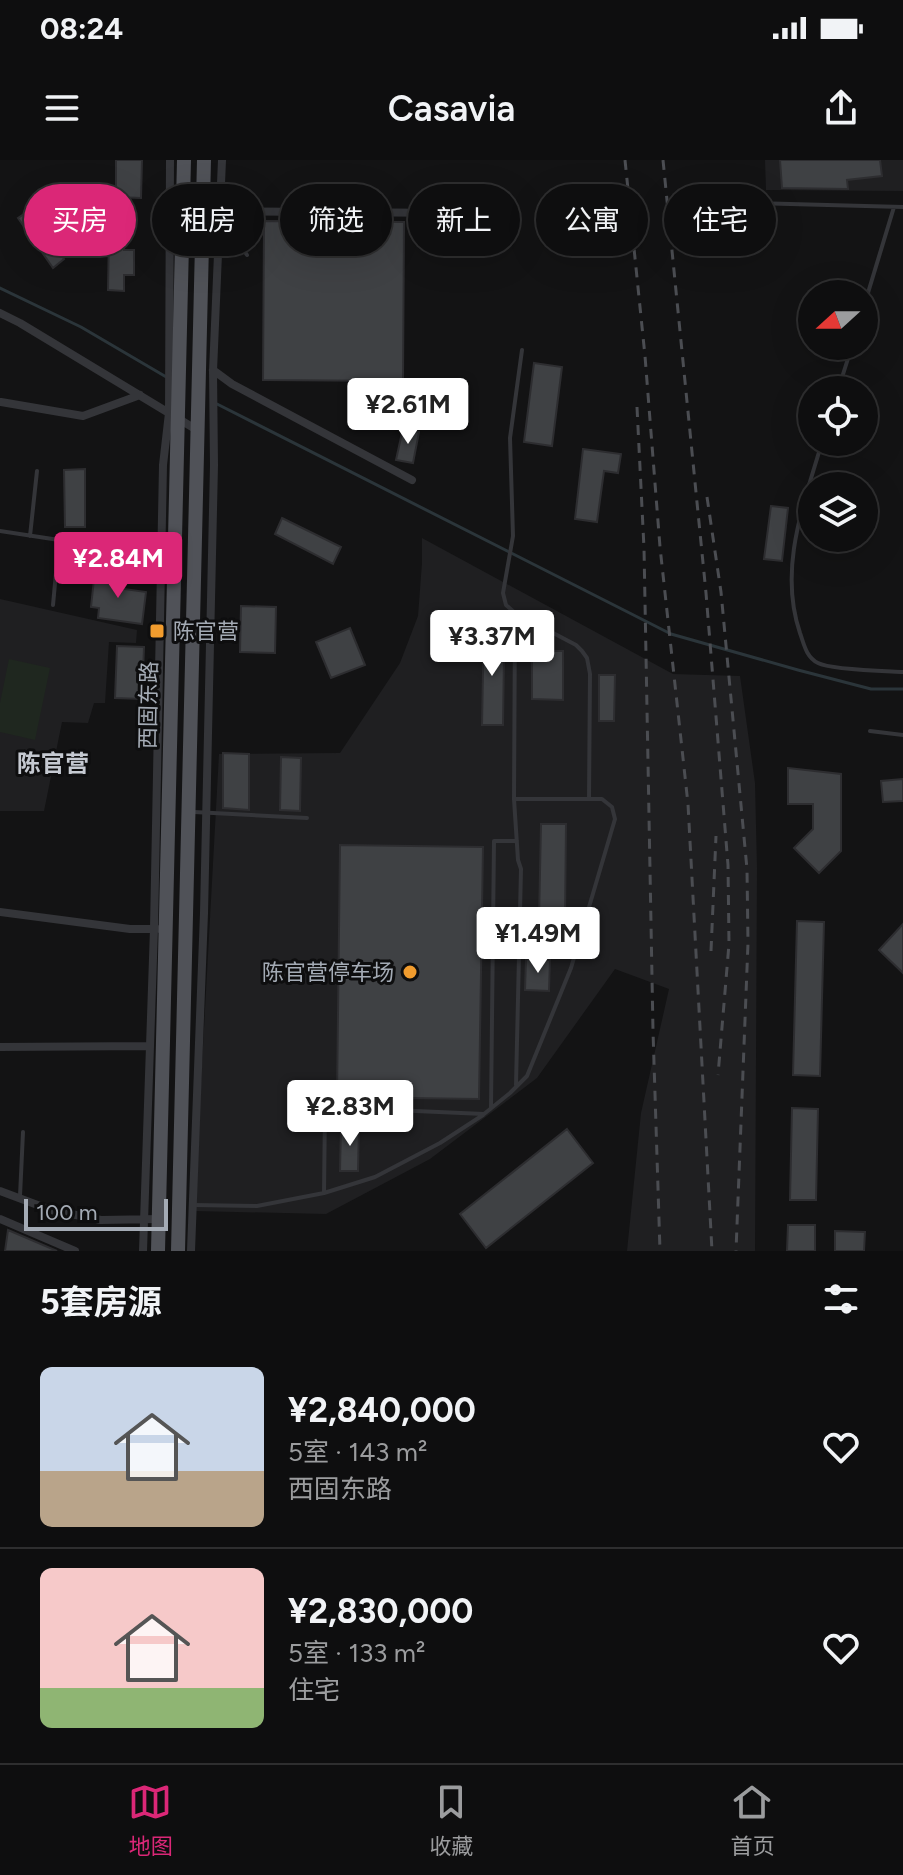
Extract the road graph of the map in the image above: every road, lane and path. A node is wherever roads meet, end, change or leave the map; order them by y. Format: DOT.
graph roads {
  1 [pos="170,160"];
  2 [pos="184,160"];
  3 [pos="204,160"];
  4 [pos="222,160"];
  5 [pos="184,184"];
  6 [pos="204,184"];
  7 [pos="222,184"];
  8 [pos="776,204"];
  9 [pos="894,207"];
  10 [pos="903,207"];
  11 [pos="264,211"];
  12 [pos="408,213"];
  13 [pos="181,256"];
  14 [pos="204,256"];
  15 [pos="217,256"];
  16 [pos="872,280"];
  17 [pos="0,313"];
  18 [pos="522,350"];
  19 [pos="176,357"];
  20 [pos="206,370"];
  21 [pos="140,395"];
  22 [pos="1,402"];
  23 [pos="174,410"];
  24 [pos="198,422"];
  25 [pos="818,456"];
  26 [pos="37,471"];
  27 [pos="412,480"];
  28 [pos="0,531"];
  29 [pos="30,536"];
  30 [pos="59,540"];
  31 [pos="161,545"];
  32 [pos="53,605"];
  33 [pos="515,613"];
  34 [pos="903,672"];
  35 [pos="870,731"];
  36 [pos="903,735"];
  37 [pos="514,799"];
  38 [pos="589,799"];
  39 [pos="188,812"];
  40 [pos="206,812"];
  41 [pos="307,818"];
  42 [pos="517,841"];
  43 [pos="0,912"];
  44 [pos="160,929"];
  45 [pos="150,1046"];
  46 [pos="0,1047"];
  47 [pos="516,1087"];
  48 [pos="491,1108"];
  49 [pos="484,1114"];
  50 [pos="23,1132"];
  51 [pos="0,1191"];
  52 [pos="324,1193"];
  53 [pos="20,1198"];
  54 [pos="193,1205"];
  55 [pos="0,1219"];
  56 [pos="151,1219"];
  57 [pos="75,1251"];
  58 [pos="143,1251"];
  59 [pos="158,1251"];
  60 [pos="178,1251"];
  61 [pos="191,1251"];
  1 -- 19 [label="street"];
  2 -- 5 [label="main road, 西固东路"];
  3 -- 6 [label="main road, 西固东路"];
  4 -- 7 [label="street"];
  8 -- 9 [label="lane"];
  9 -- 10 [label="lane"];
  9 -- 16 [label="lane"];
  11 -- 12 [label="street"];
  13 -- 19 [label="main road, 西固东路"];
  14 -- 20 [label="main road, 西固东路"];
  15 -- 20 [label="street"];
  17 -- 21 [label="street"];
  18 -- 33 [label="lane"];
  19 -- 20 [label="street"];
  19 -- 23 [label="main road, 西固东路"];
  20 -- 24 [label="main road, 西固东路"];
  20 -- 27 [label="street"];
  20 -- 40 [label="street"];
  21 -- 22 [label="street"];
  21 -- 23 [label="street"];
  23 -- 24 [label="street"];
  23 -- 31 [label="street"];
  23 -- 44 [label="main road, 西固东路"];
  24 -- 39 [label="main road, 西固东路"];
  25 -- 34 [label="lane"];
  26 -- 29 [label="lane"];
  28 -- 29 [label="lane"];
  29 -- 30 [label="lane"];
  30 -- 31 [label="lane"];
  30 -- 32 [label="lane"];
  31 -- 44 [label="street"];
  33 -- 37 [label="lane"];
  33 -- 38 [label="lane"];
  35 -- 36 [label="lane"];
  37 -- 38 [label="lane"];
  37 -- 42 [label="lane"];
  38 -- 47 [label="lane"];
  39 -- 40 [label="lane"];
  39 -- 60 [label="main road, 西固东路"];
  40 -- 41 [label="lane"];
  40 -- 54 [label="street"];
  42 -- 47 [label="lane"];
  42 -- 48 [label="lane"];
  43 -- 44 [label="street"];
  44 -- 45 [label="street"];
  44 -- 56 [label="main road, 西固东路"];
  45 -- 46 [label="street"];
  45 -- 56 [label="street"];
  47 -- 48 [label="lane"];
  48 -- 49 [label="lane"];
  49 -- 52 [label="lane"];
  49 -- 52 [label="lane"];
  50 -- 53 [label="lane"];
  51 -- 53 [label="street"];
  52 -- 54 [label="lane"];
  53 -- 56 [label="street"];
  54 -- 61 [label="street"];
  55 -- 57 [label="street"];
  56 -- 58 [label="street"];
  56 -- 59 [label="main road, 西固东路"];
}
